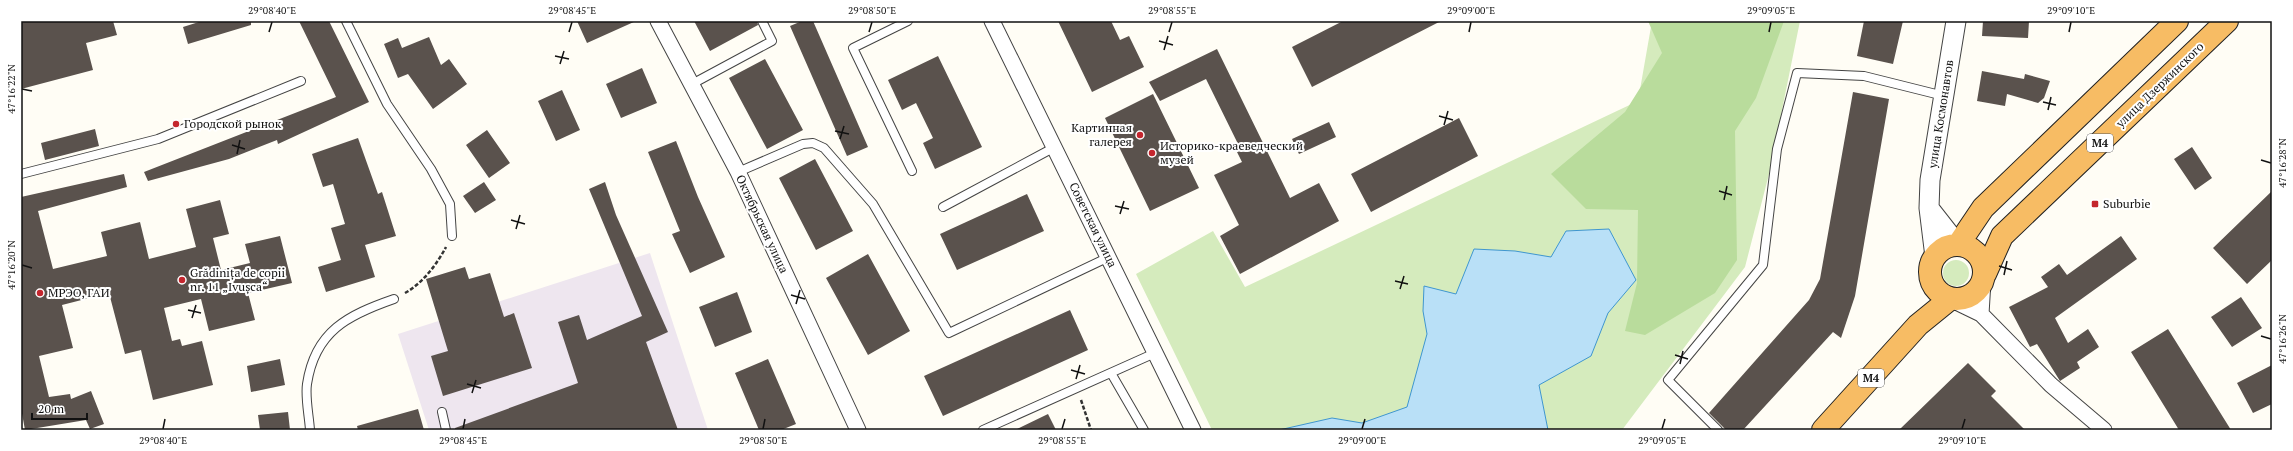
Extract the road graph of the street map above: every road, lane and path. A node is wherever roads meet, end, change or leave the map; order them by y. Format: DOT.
graph roads {
  1 [pos="346,21"];
  2 [pos="658,21"];
  3 [pos="762,21"];
  4 [pos="908,21"];
  5 [pos="992,21"];
  6 [pos="1956,21"];
  7 [pos="2177,21"];
  8 [pos="2227,21"];
  9 [pos="301,81"];
  10 [pos="692,84"];
  11 [pos="1944,96"];
  12 [pos="1055,147"];
  13 [pos="912,171"];
  14 [pos="738,172"];
  15 [pos="21,174"];
  16 [pos="943,206"];
  17 [pos="1929,208"];
  18 [pos="452,236"];
  19 [pos="1958,245"];
  20 [pos="1109,257"];
  21 [pos="1935,257"];
  22 [pos="1984,277"];
  23 [pos="1942,292"];
  24 [pos="394,299"];
  25 [pos="1980,314"];
  26 [pos="1156,353"];
  27 [pos="1110,373"];
  28 [pos="1076,388"];
  29 [pos="442,412"];
  30 [pos="310,430"];
  31 [pos="446,430"];
  32 [pos="858,430"];
  33 [pos="983,430"];
  34 [pos="1091,430"];
  35 [pos="1144,430"];
  36 [pos="1193,430"];
  37 [pos="1718,430"];
  38 [pos="1824,430"];
  39 [pos="2104,430"];
  1 -- 18 [label="lane"];
  2 -- 10 [label="street, Октябрьская улица"];
  3 -- 10 [label="lane"];
  4 -- 13 [label="lane"];
  5 -- 12 [label="street, Советская улица"];
  6 -- 11 [label="street, улица Космонавтов"];
  7 -- 19 [label="highway"];
  8 -- 22 [label="highway, улица Дзержинского / M4"];
  9 -- 15 [label="lane"];
  10 -- 14 [label="street, Октябрьская улица"];
  11 -- 17 [label="street, улица Космонавтов"];
  11 -- 37 [label="lane"];
  12 -- 16 [label="lane"];
  12 -- 20 [label="street, Советская улица"];
  14 -- 20 [label="lane"];
  14 -- 32 [label="street, Октябрьская улица"];
  17 -- 19 [label="street"];
  17 -- 21 [label="street, улица Космонавтов"];
  18 -- 24 [label="path"];
  19 -- 21 [label="highway"];
  19 -- 22 [label="highway"];
  20 -- 26 [label="street, Советская улица"];
  21 -- 23 [label="highway, M4"];
  22 -- 23 [label="highway, M4"];
  22 -- 25 [label="street"];
  23 -- 25 [label="street"];
  23 -- 38 [label="highway, M4"];
  24 -- 30 [label="lane"];
  25 -- 39 [label="street"];
  26 -- 27 [label="lane"];
  26 -- 36 [label="street, Советская улица"];
  27 -- 28 [label="lane"];
  27 -- 35 [label="lane"];
  28 -- 33 [label="lane"];
  28 -- 34 [label="path"];
  29 -- 31 [label="lane"];
}
